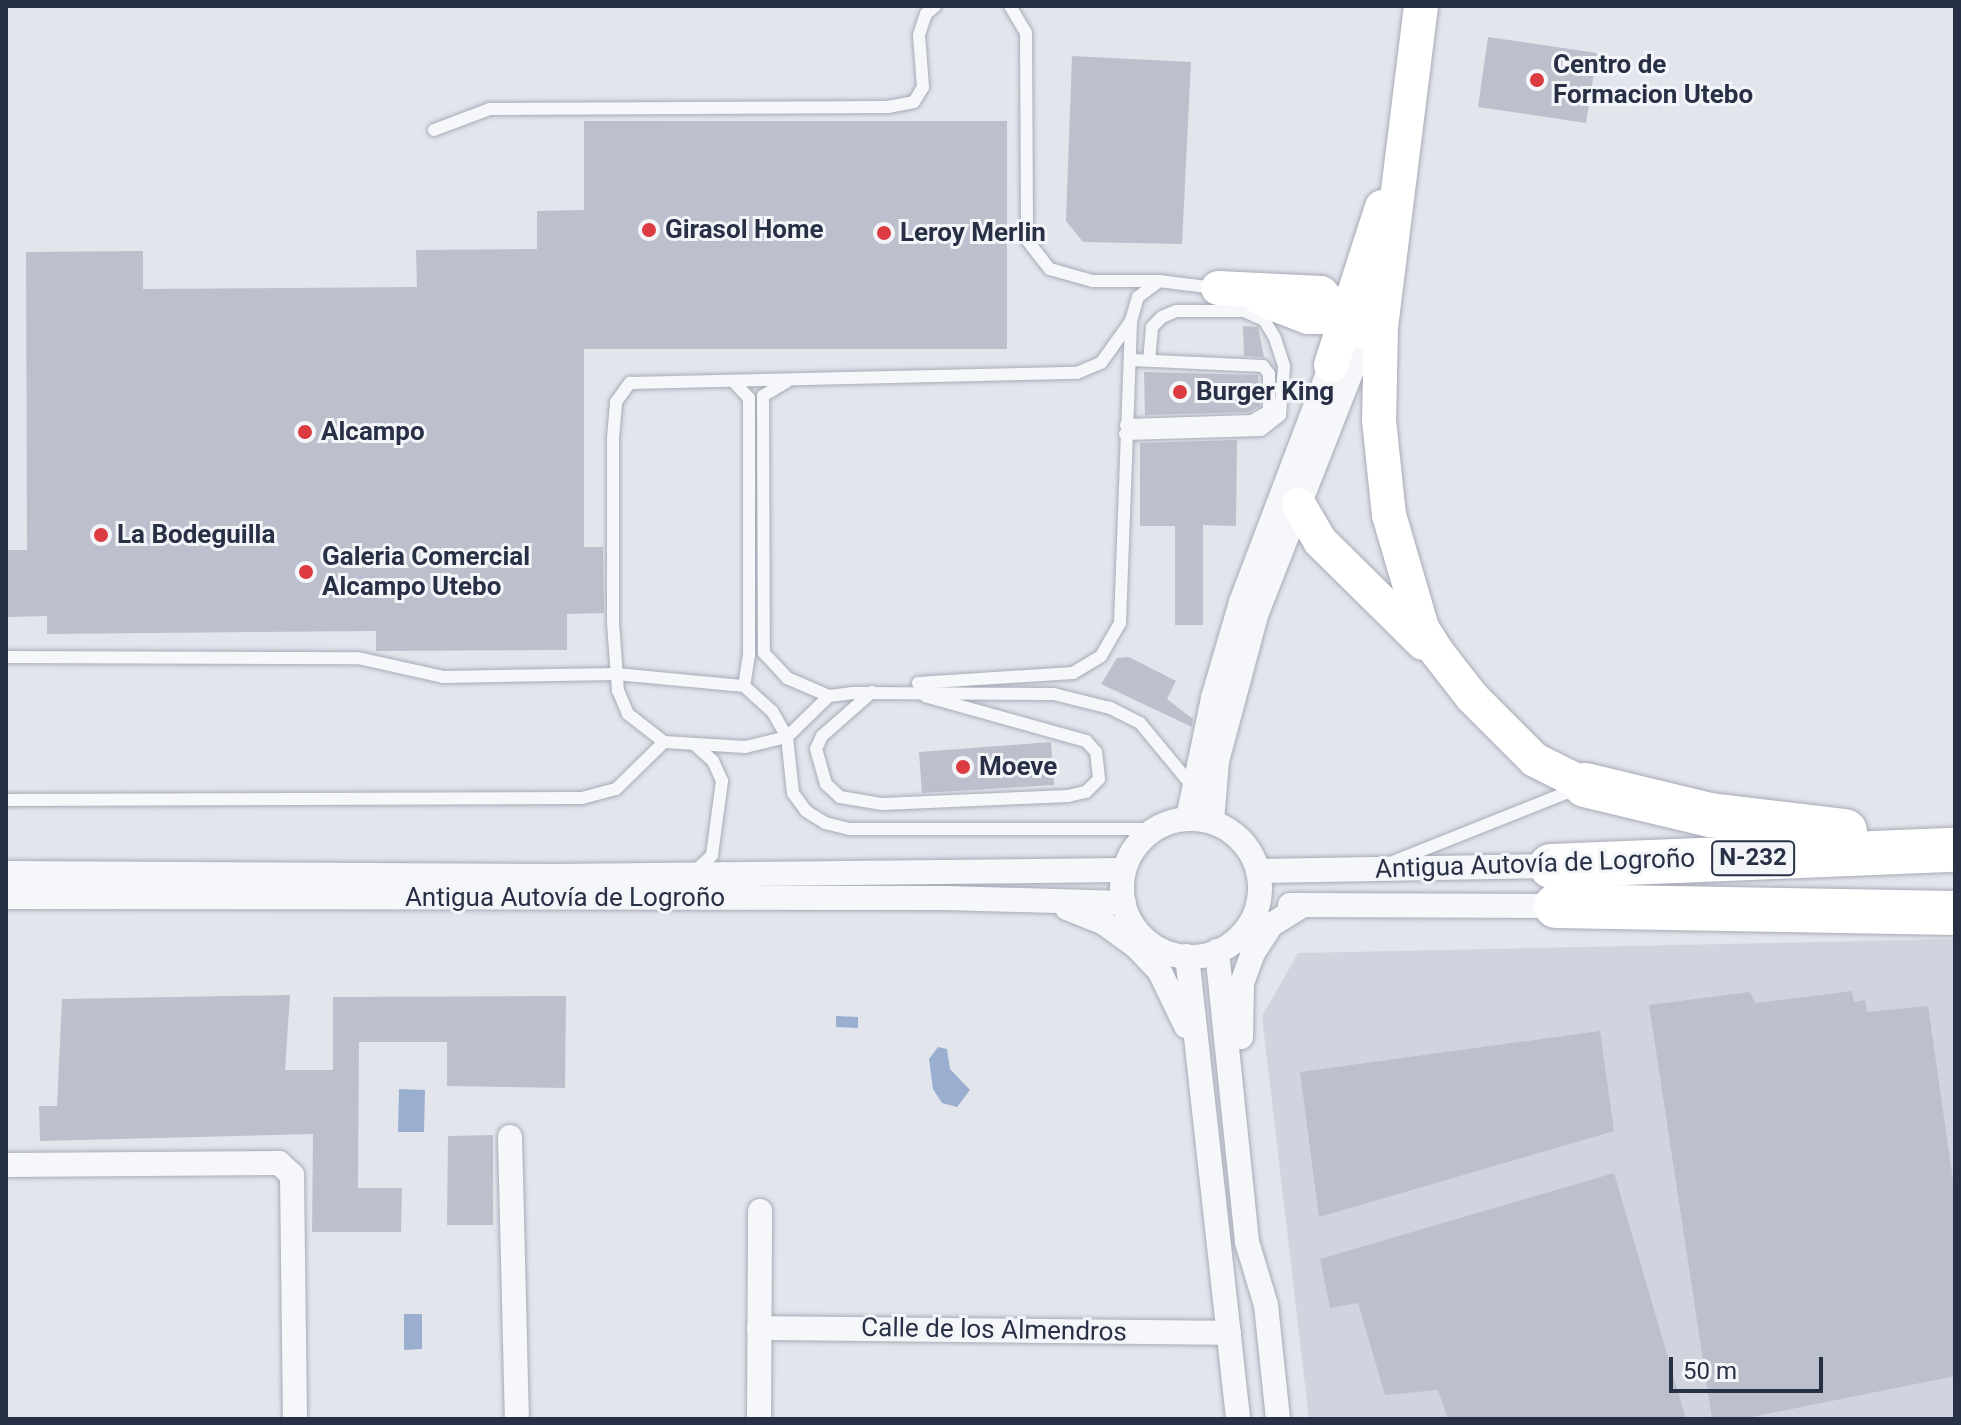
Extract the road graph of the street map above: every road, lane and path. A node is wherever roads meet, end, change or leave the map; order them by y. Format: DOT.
graph roads {
  1 [pos="935,6"];
  2 [pos="1010,6"];
  3 [pos="1421,6"];
  4 [pos="434,130"];
  5 [pos="1374,277"];
  6 [pos="1159,281"];
  7 [pos="1218,288"];
  8 [pos="1314,305"];
  9 [pos="1347,317"];
  10 [pos="1131,321"];
  11 [pos="1132,360"];
  12 [pos="1149,360"];
  13 [pos="1343,364"];
  14 [pos="734,382"];
  15 [pos="786,382"];
  16 [pos="1126,430"];
  17 [pos="1299,505"];
  18 [pos="6,657"];
  19 [pos="1449,668"];
  20 [pos="616,674"];
  21 [pos="744,686"];
  22 [pos="899,689"];
  23 [pos="872,692"];
  24 [pos="829,696"];
  25 [pos="787,737"];
  26 [pos="664,742"];
  27 [pos="694,744"];
  28 [pos="1585,785"];
  29 [pos="1194,789"];
  30 [pos="6,800"];
  31 [pos="1200,820"];
  32 [pos="1155,829"];
  33 [pos="1955,840"];
  34 [pos="1955,850"];
  35 [pos="1376,869"];
  36 [pos="1123,870"];
  37 [pos="1259,871"];
  38 [pos="6,873"];
  39 [pos="690,875"];
  40 [pos="1554,886"];
  41 [pos="6,897"];
  42 [pos="1041,902"];
  43 [pos="1124,903"];
  44 [pos="1257,904"];
  45 [pos="1303,905"];
  46 [pos="1955,913"];
  47 [pos="1217,951"];
  48 [pos="1187,956"];
  49 [pos="1200,1067"];
  50 [pos="510,1137"];
  51 [pos="6,1165"];
  52 [pos="760,1211"];
  53 [pos="1266,1305"];
  54 [pos="759,1328"];
  55 [pos="1229,1333"];
  56 [pos="1237,1413"];
  57 [pos="295,1419"];
  58 [pos="517,1419"];
  59 [pos="759,1419"];
  60 [pos="1278,1419"];
  1 -- 4 [label="lane"];
  2 -- 6 [label="lane"];
  3 -- 5 [label="street"];
  5 -- 8 [label="street"];
  5 -- 9 [label="street"];
  5 -- 13 [label="street"];
  5 -- 19 [label="street"];
  6 -- 7 [label="lane"];
  6 -- 10 [label="lane"];
  7 -- 8 [label="street"];
  8 -- 9 [label="street"];
  8 -- 13 [label="street"];
  9 -- 13 [label="street"];
  10 -- 11 [label="lane"];
  10 -- 15 [label="lane"];
  11 -- 12 [label="lane"];
  11 -- 16 [label="lane"];
  12 -- 16 [label="lane"];
  12 -- 16 [label="lane"];
  13 -- 17 [label="street"];
  13 -- 29 [label="street"];
  14 -- 15 [label="lane"];
  14 -- 20 [label="lane"];
  14 -- 21 [label="lane"];
  15 -- 24 [label="lane"];
  16 -- 22 [label="lane"];
  17 -- 19 [label="street"];
  17 -- 31 [label="street"];
  18 -- 20 [label="lane"];
  19 -- 28 [label="street"];
  20 -- 21 [label="lane"];
  20 -- 26 [label="lane"];
  21 -- 25 [label="lane"];
  22 -- 23 [label="lane"];
  22 -- 23 [label="lane"];
  22 -- 29 [label="lane"];
  23 -- 24 [label="lane"];
  24 -- 25 [label="lane"];
  25 -- 27 [label="lane"];
  25 -- 32 [label="lane"];
  26 -- 27 [label="lane"];
  26 -- 30 [label="lane"];
  27 -- 39 [label="lane"];
  28 -- 33 [label="highway"];
  28 -- 35 [label="lane"];
  29 -- 31 [label="street"];
  31 -- 32 [label="street"];
  31 -- 37 [label="street"];
  32 -- 36 [label="street"];
  34 -- 40 [label="highway, Antigua Autovía de Logroño / N-232"];
  35 -- 37 [label="street, Antigua Autovía de Logroño"];
  35 -- 40 [label="street, Antigua Autovía de Logroño"];
  36 -- 39 [label="street, Antigua Autovía de Logroño"];
  36 -- 43 [label="street"];
  37 -- 44 [label="street"];
  38 -- 39 [label="street, Antigua Autovía de Logroño"];
  40 -- 45 [label="street, Antigua Autovía de Logroño"];
  40 -- 46 [label="highway, Antigua Autovía de Logroño / N-232"];
  41 -- 42 [label="street, Antigua Autovía de Logroño"];
  42 -- 43 [label="street, Antigua Autovía de Logroño"];
  42 -- 49 [label="street"];
  43 -- 48 [label="street"];
  44 -- 45 [label="street, Antigua Autovía de Logroño"];
  44 -- 47 [label="street"];
  45 -- 53 [label="street"];
  47 -- 48 [label="street"];
  47 -- 53 [label="street"];
  48 -- 49 [label="street"];
  49 -- 55 [label="street"];
  50 -- 58 [label="street"];
  51 -- 57 [label="street"];
  52 -- 54 [label="street"];
  53 -- 60 [label="street"];
  54 -- 55 [label="street, Calle de los Almendros"];
  54 -- 59 [label="street"];
  55 -- 56 [label="street"];
}
